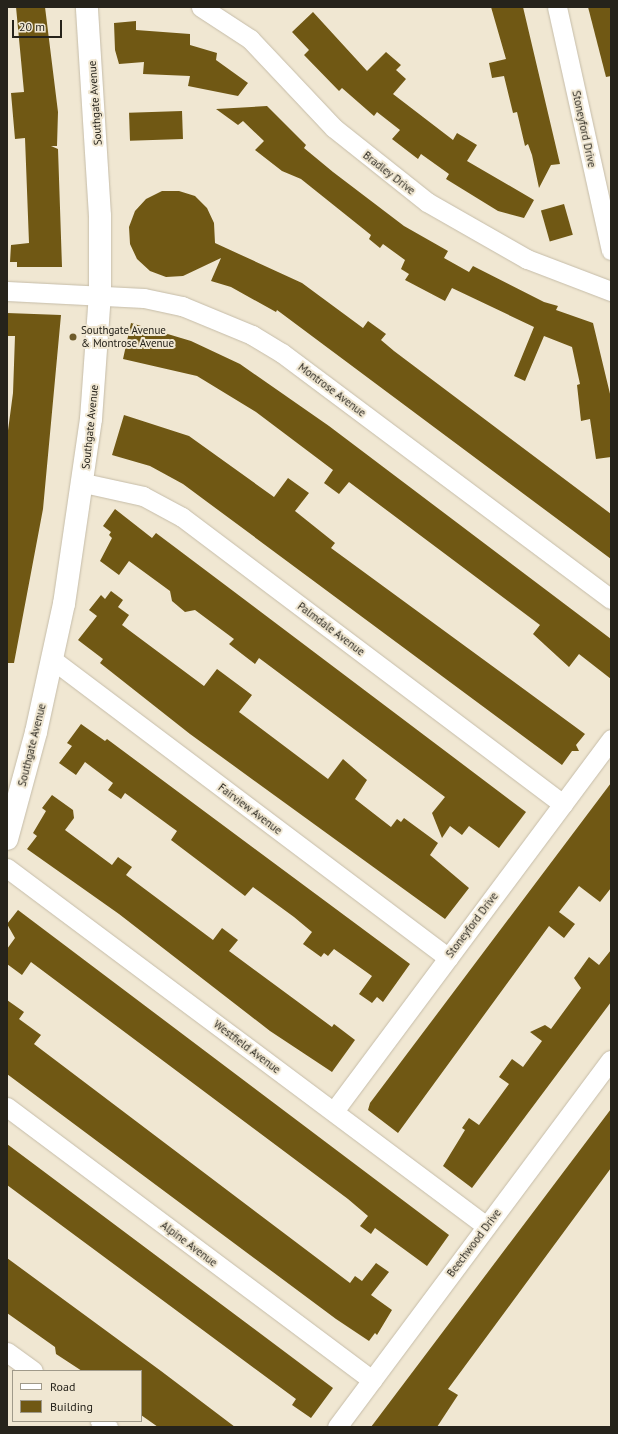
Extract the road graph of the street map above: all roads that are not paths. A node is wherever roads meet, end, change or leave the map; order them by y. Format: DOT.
graph roads {
  1 [pos="87,7"];
  2 [pos="201,7"];
  3 [pos="557,7"];
  4 [pos="611,250"];
  5 [pos="7,291"];
  6 [pos="611,292"];
  7 [pos="100,294"];
  8 [pos="84,483"];
  9 [pos="611,599"];
  10 [pos="53,660"];
  11 [pos="611,739"];
  12 [pos="563,804"];
  13 [pos="7,839"];
  14 [pos="7,868"];
  15 [pos="448,958"];
  16 [pos="611,1060"];
  17 [pos="7,1107"];
  18 [pos="334,1111"];
  19 [pos="486,1226"];
  20 [pos="7,1352"];
  21 [pos="32,1370"];
  22 [pos="372,1380"];
  23 [pos="337,1427"];
  1 -- 7 [label="street, Southgate Avenue"];
  2 -- 6 [label="street, Bradley Drive"];
  3 -- 4 [label="street, Stoneyford Drive"];
  5 -- 7 [label="street, Montrose Avenue"];
  7 -- 8 [label="street, Southgate Avenue"];
  7 -- 9 [label="street, Montrose Avenue"];
  8 -- 10 [label="street, Southgate Avenue"];
  8 -- 12 [label="street, Palmdale Avenue"];
  10 -- 13 [label="street, Southgate Avenue"];
  10 -- 15 [label="street, Fairview Avenue"];
  11 -- 12 [label="street, Stoneyford Drive"];
  12 -- 15 [label="street, Stoneyford Drive"];
  14 -- 18 [label="street, Westfield Avenue"];
  15 -- 18 [label="street, Stoneyford Drive"];
  16 -- 19 [label="street, Beechwood Drive"];
  17 -- 22 [label="street, Alpine Avenue"];
  18 -- 19 [label="street, Westfield Avenue"];
  19 -- 22 [label="street, Beechwood Drive"];
  20 -- 21 [label="street"];
  22 -- 23 [label="street, Beechwood Drive"];
}
